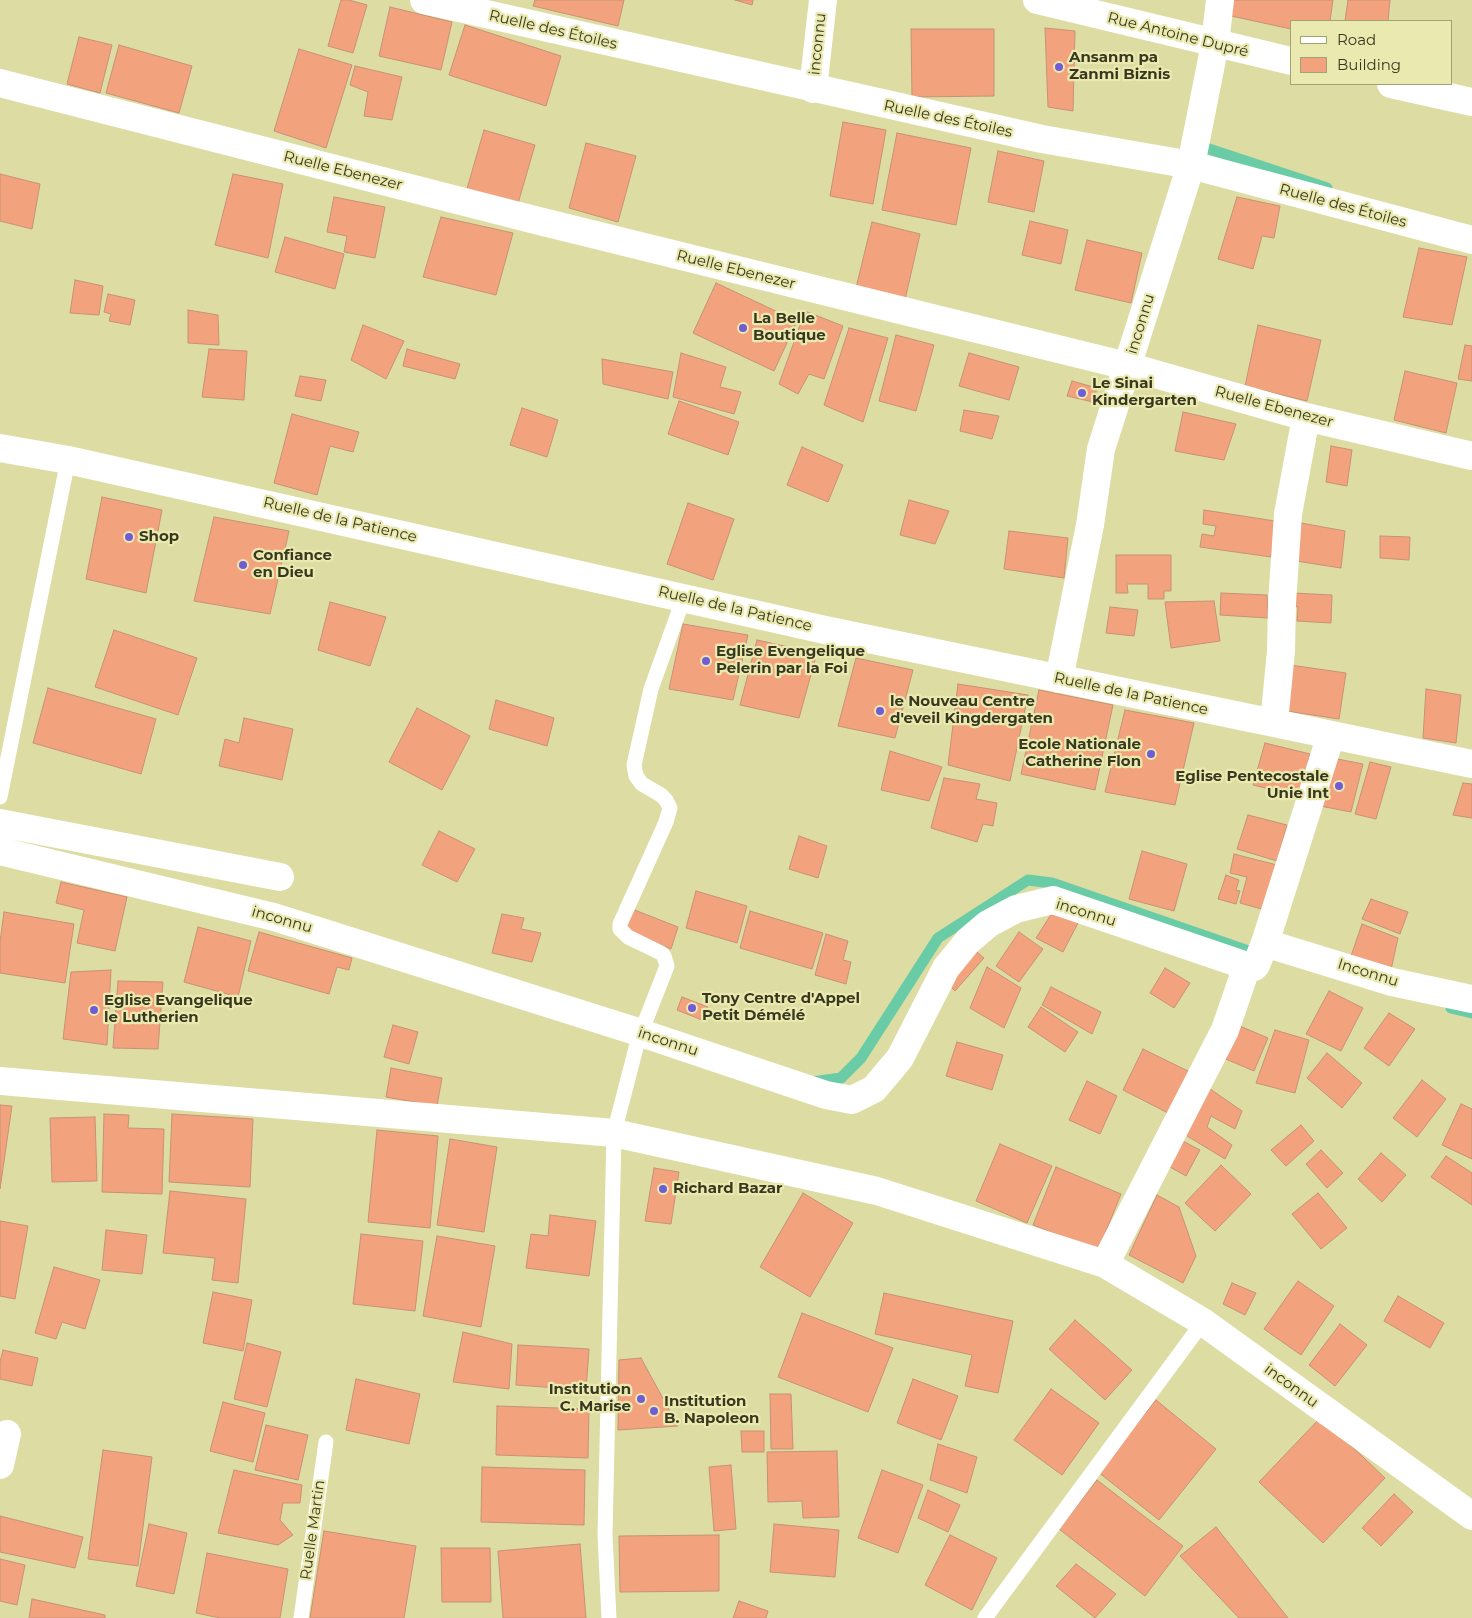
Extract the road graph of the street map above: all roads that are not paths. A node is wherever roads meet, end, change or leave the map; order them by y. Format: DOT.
graph roads {
  1 [pos="424,0"];
  2 [pos="823,0"];
  3 [pos="1037,0"];
  4 [pos="1220,0"];
  5 [pos="1215,44"];
  6 [pos="1290,61"];
  7 [pos="0,83"];
  8 [pos="1396,85"];
  9 [pos="813,89"];
  10 [pos="1472,102"];
  11 [pos="1191,165"];
  12 [pos="1472,240"];
  13 [pos="1128,366"];
  14 [pos="1306,417"];
  15 [pos="0,448"];
  16 [pos="1472,456"];
  17 [pos="68,460"];
  18 [pos="684,597"];
  19 [pos="1059,679"];
  20 [pos="1274,724"];
  21 [pos="1331,735"];
  22 [pos="1472,764"];
  23 [pos="0,797"];
  24 [pos="0,824"];
  25 [pos="0,851"];
  26 [pos="280,877"];
  27 [pos="1258,955"];
  28 [pos="1472,999"];
  29 [pos="0,1081"];
  30 [pos="614,1133"];
  31 [pos="1105,1264"];
  32 [pos="1203,1322"];
  33 [pos="7,1434"];
  34 [pos="326,1442"];
  35 [pos="0,1465"];
  36 [pos="1472,1516"];
  37 [pos="301,1618"];
  38 [pos="608,1618"];
  39 [pos="985,1618"];
  1 -- 9 [label="street, Ruelle des Étoiles"];
  2 -- 9 [label="street, inconnu"];
  3 -- 5 [label="street, Rue Antoine Dupré"];
  4 -- 5 [label="street, inconnu"];
  5 -- 6 [label="street, Rue Antoine Dupré"];
  5 -- 11 [label="street, inconnu"];
  7 -- 13 [label="street, Ruelle Ebenezer"];
  8 -- 10 [label="street"];
  9 -- 11 [label="street, Ruelle des Étoiles"];
  11 -- 12 [label="street, Ruelle des Étoiles"];
  11 -- 13 [label="street, inconnu"];
  13 -- 14 [label="street, Ruelle Ebenezer"];
  13 -- 19 [label="street, inconnu"];
  14 -- 16 [label="street, Ruelle Ebenezer"];
  14 -- 20 [label="street"];
  15 -- 17 [label="street, Ruelle de la Patience"];
  17 -- 18 [label="street, Ruelle de la Patience"];
  17 -- 23 [label="lane"];
  18 -- 19 [label="street, Ruelle de la Patience"];
  18 -- 30 [label="lane"];
  19 -- 20 [label="street, Ruelle de la Patience"];
  20 -- 21 [label="street, Ruelle de la Patience"];
  21 -- 22 [label="street, Ruelle de la Patience"];
  21 -- 27 [label="street"];
  24 -- 26 [label="street"];
  25 -- 27 [label="street, inconnu"];
  27 -- 28 [label="street, Inconnu"];
  27 -- 31 [label="street"];
  29 -- 30 [label="street, inconnu"];
  30 -- 31 [label="street, inconnu"];
  30 -- 38 [label="lane"];
  31 -- 32 [label="street, inconnu"];
  32 -- 36 [label="street, inconnu"];
  32 -- 39 [label="lane"];
  33 -- 35 [label="street"];
  34 -- 37 [label="lane, Ruelle Martin"];
}
